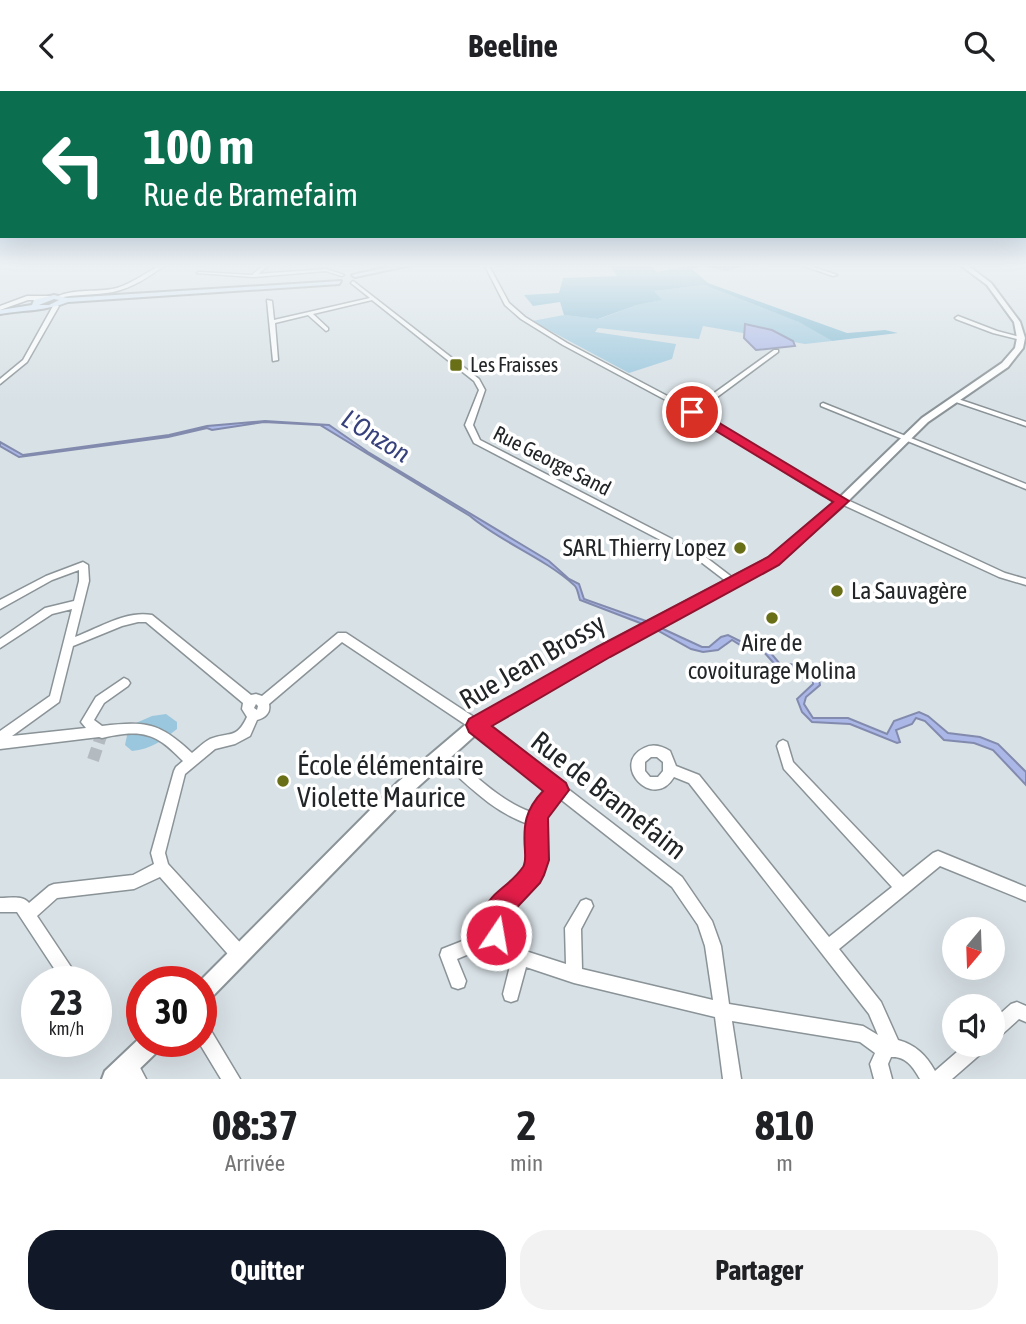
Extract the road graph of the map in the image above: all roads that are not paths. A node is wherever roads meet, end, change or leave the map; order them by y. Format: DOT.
graph roads {
  1 [pos="50,310"];
  2 [pos="270,310"];
  3 [pos="322,310"];
  4 [pos="389,310"];
  5 [pos="515,310"];
  6 [pos="309,313"];
  7 [pos="958,318"];
  8 [pos="272,322"];
  9 [pos="1022,322"];
  10 [pos="326,329"];
  11 [pos="1021,338"];
  12 [pos="776,351"];
  13 [pos="275,360"];
  14 [pos="14,371"];
  15 [pos="0,372"];
  16 [pos="0,382"];
  17 [pos="956,400"];
  18 [pos="823,405"];
  19 [pos="692,412"];
  20 [pos="1026,424"];
  21 [pos="904,438"];
  22 [pos="1026,487"];
  23 [pos="842,501"];
  24 [pos="1026,582"];
  25 [pos="734,583"];
  26 [pos="78,604"];
  27 [pos="0,605"];
  28 [pos="0,643"];
  29 [pos="69,643"];
  30 [pos="124,683"];
  31 [pos="252,708"];
  32 [pos="476,725"];
  33 [pos="102,733"];
  34 [pos="0,738"];
  35 [pos="0,743"];
  36 [pos="783,746"];
  37 [pos="191,761"];
  38 [pos="458,770"];
  39 [pos="671,770"];
  40 [pos="558,790"];
  41 [pos="536,820"];
  42 [pos="162,868"];
  43 [pos="902,887"];
  44 [pos="1026,894"];
  45 [pos="0,905"];
  46 [pos="586,906"];
  47 [pos="28,914"];
  48 [pos="496,935"];
  49 [pos="827,949"];
  50 [pos="241,956"];
  51 [pos="520,957"];
  52 [pos="62,966"];
  53 [pos="574,975"];
  54 [pos="217,978"];
  55 [pos="458,981"];
  56 [pos="511,994"];
  57 [pos="724,1011"];
  58 [pos="1026,1014"];
  59 [pos="1005,1021"];
  60 [pos="889,1049"];
  61 [pos="217,1056"];
  62 [pos="139,1057"];
  63 [pos="964,1057"];
  64 [pos="126,1074"];
  65 [pos="231,1079"];
  66 [pos="732,1079"];
  67 [pos="883,1079"];
  68 [pos="930,1079"];
  69 [pos="939,1079"];
  1 -- 14 [label="street"];
  2 -- 8 [label="street"];
  3 -- 6 [label="street"];
  4 -- 25 [label="street, Rue George Sand"];
  5 -- 19 [label="street"];
  6 -- 8 [label="street"];
  6 -- 10 [label="street"];
  7 -- 11 [label="street"];
  8 -- 13 [label="street"];
  9 -- 11 [label="street"];
  11 -- 17 [label="street, Rue Jean Brossy"];
  12 -- 19 [label="street"];
  14 -- 15 [label="street"];
  14 -- 16 [label="street"];
  17 -- 20 [label="street"];
  17 -- 21 [label="street, Rue Jean Brossy"];
  18 -- 21 [label="street"];
  19 -- 23 [label="street"];
  21 -- 22 [label="street"];
  21 -- 23 [label="street, Rue Jean Brossy"];
  23 -- 24 [label="street"];
  23 -- 25 [label="street, Rue Jean Brossy"];
  25 -- 32 [label="street, Rue Jean Brossy"];
  26 -- 27 [label="street"];
  26 -- 28 [label="street"];
  26 -- 29 [label="street"];
  29 -- 31 [label="street"];
  29 -- 34 [label="street"];
  30 -- 33 [label="street"];
  31 -- 32 [label="street, Rue de Bramefaim"];
  31 -- 37 [label="street"];
  32 -- 40 [label="street, Rue de Bramefaim"];
  32 -- 50 [label="street, Rue Jean Brossy"];
  33 -- 35 [label="street"];
  33 -- 37 [label="street"];
  36 -- 43 [label="street"];
  37 -- 42 [label="street"];
  38 -- 41 [label="street"];
  39 -- 49 [label="street"];
  40 -- 41 [label="street"];
  40 -- 57 [label="street, Rue de Bramefaim"];
  41 -- 48 [label="street"];
  42 -- 47 [label="street"];
  42 -- 50 [label="street"];
  43 -- 44 [label="street"];
  43 -- 49 [label="street"];
  45 -- 47 [label="street"];
  46 -- 53 [label="street"];
  47 -- 52 [label="street"];
  48 -- 51 [label="street"];
  48 -- 55 [label="street"];
  49 -- 60 [label="street"];
  50 -- 54 [label="street, Rue Jean Brossy"];
  51 -- 53 [label="street"];
  51 -- 56 [label="street"];
  53 -- 57 [label="street"];
  57 -- 60 [label="street"];
  57 -- 66 [label="street, Rue de Bramefaim"];
  58 -- 59 [label="street"];
  60 -- 67 [label="street"];
  60 -- 68 [label="street"];
  61 -- 65 [label="street"];
  62 -- 64 [label="street"];
  63 -- 69 [label="street"];
}
